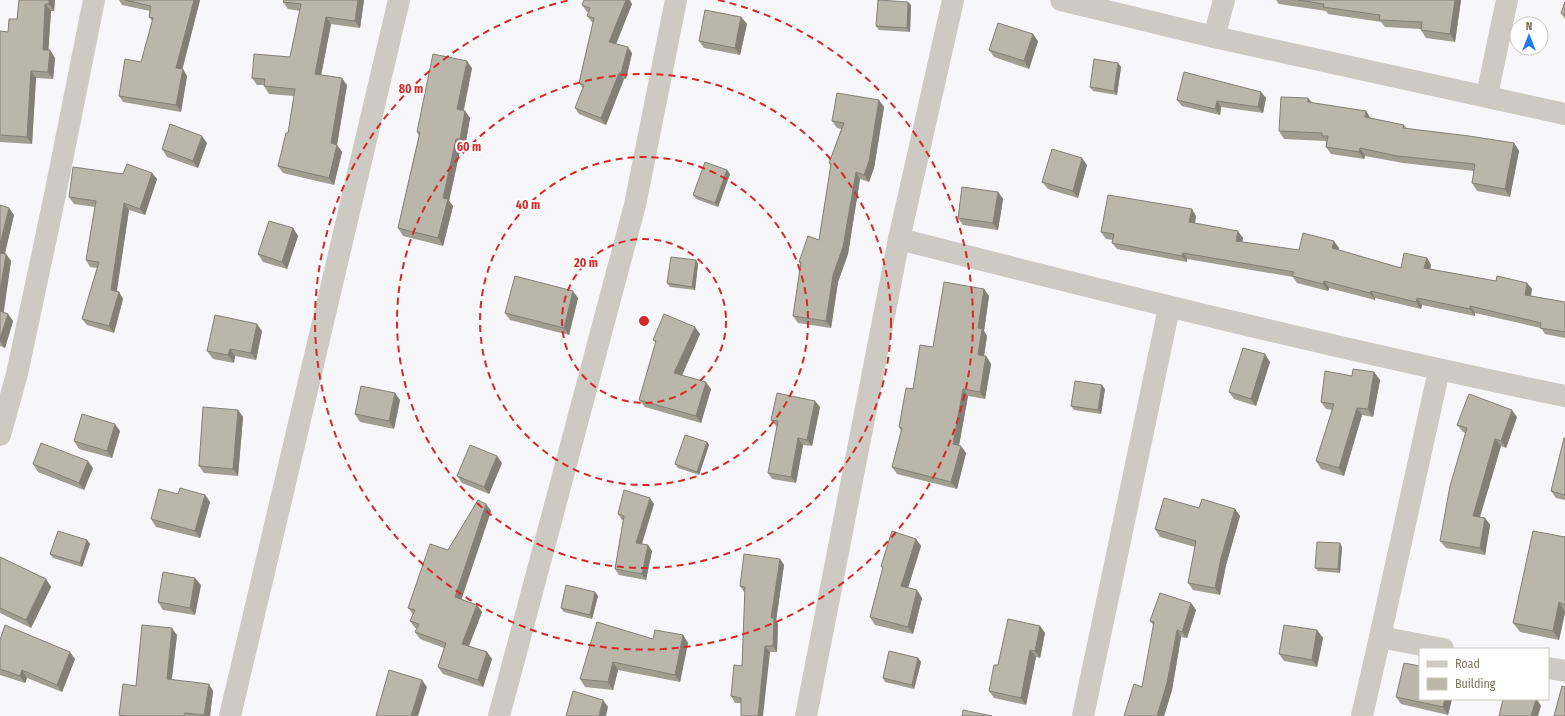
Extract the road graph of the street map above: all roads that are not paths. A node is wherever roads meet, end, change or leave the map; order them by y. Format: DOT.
graph roads {
  1 [pos="94,0"];
  2 [pos="399,0"];
  3 [pos="676,0"];
  4 [pos="953,0"];
  5 [pos="1061,0"];
  6 [pos="1224,0"];
  7 [pos="1507,0"];
  8 [pos="1214,37"];
  9 [pos="1487,95"];
  10 [pos="1565,114"];
  11 [pos="899,239"];
  12 [pos="1169,308"];
  13 [pos="1439,370"];
  14 [pos="1565,396"];
  15 [pos="0,435"];
  16 [pos="1380,637"];
  17 [pos="1438,648"];
  18 [pos="1549,668"];
  19 [pos="1565,671"];
  20 [pos="230,716"];
  21 [pos="498,716"];
  22 [pos="806,716"];
  23 [pos="1084,716"];
  24 [pos="1362,716"];
  1 -- 15 [label="street"];
  2 -- 20 [label="street"];
  3 -- 21 [label="street"];
  4 -- 11 [label="street"];
  5 -- 8 [label="street"];
  6 -- 8 [label="street"];
  7 -- 9 [label="street"];
  8 -- 9 [label="street"];
  9 -- 10 [label="street"];
  11 -- 12 [label="street"];
  11 -- 22 [label="street"];
  12 -- 13 [label="street"];
  12 -- 23 [label="street"];
  13 -- 14 [label="street"];
  13 -- 16 [label="street"];
  16 -- 17 [label="street"];
  16 -- 24 [label="street"];
  18 -- 19 [label="street"];
}
